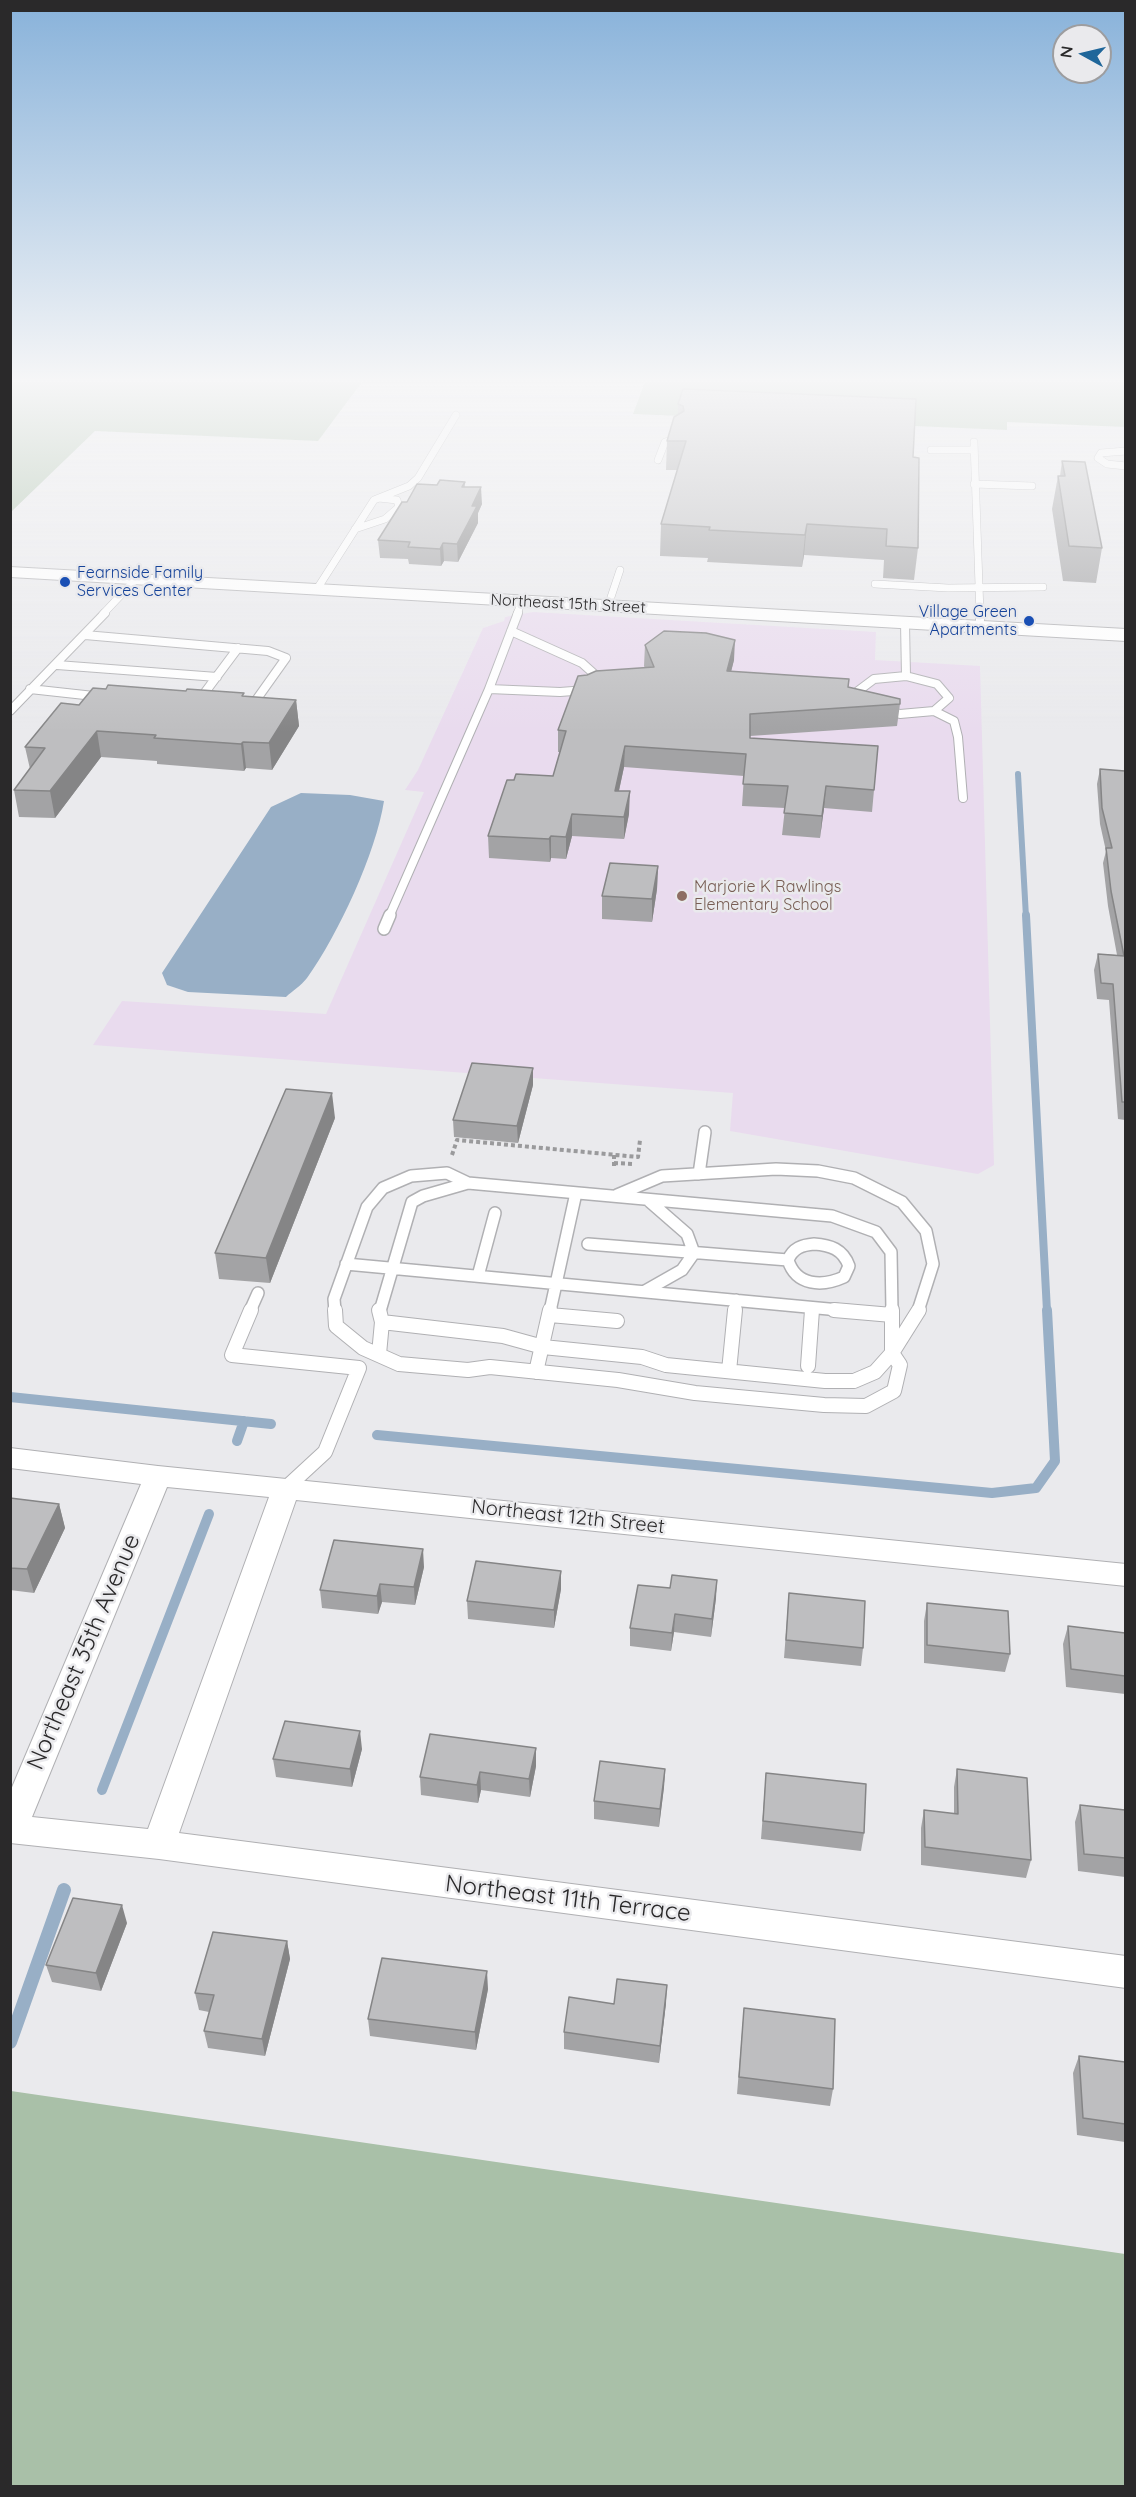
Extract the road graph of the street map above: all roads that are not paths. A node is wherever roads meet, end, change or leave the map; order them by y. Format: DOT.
graph roads {
  1 [pos="376,498"];
  2 [pos="382,499"];
  3 [pos="975,499"];
  4 [pos="355,529"];
  5 [pos="620,570"];
  6 [pos="10,572"];
  7 [pos="136,579"];
  8 [pos="875,584"];
  9 [pos="1043,587"];
  10 [pos="978,588"];
  11 [pos="317,589"];
  12 [pos="522,601"];
  13 [pos="608,606"];
  14 [pos="905,623"];
  15 [pos="980,627"];
  16 [pos="511,631"];
  17 [pos="85,634"];
  18 [pos="1125,634"];
  19 [pos="238,648"];
  20 [pos="57,664"];
  21 [pos="906,676"];
  22 [pos="217,677"];
  23 [pos="30,689"];
  24 [pos="489,689"];
  25 [pos="74,694"];
  26 [pos="107,697"];
  27 [pos="66,702"];
  28 [pos="184,705"];
  29 [pos="195,706"];
  30 [pos="207,708"];
  31 [pos="240,709"];
  32 [pos="10,711"];
  33 [pos="934,711"];
  34 [pos="963,798"];
  35 [pos="384,929"];
  36 [pos="705,1132"];
  37 [pos="699,1174"];
  38 [pos="468,1183"];
  39 [pos="576,1193"];
  40 [pos="614,1197"];
  41 [pos="648,1200"];
  42 [pos="495,1213"];
  43 [pos="588,1244"];
  44 [pos="694,1253"];
  45 [pos="788,1260"];
  46 [pos="346,1264"];
  47 [pos="390,1268"];
  48 [pos="478,1276"];
  49 [pos="557,1283"];
  50 [pos="645,1291"];
  51 [pos="258,1293"];
  52 [pos="736,1300"];
  53 [pos="812,1308"];
  54 [pos="892,1315"];
  55 [pos="550,1316"];
  56 [pos="382,1322"];
  57 [pos="617,1322"];
  58 [pos="543,1347"];
  59 [pos="363,1348"];
  60 [pos="892,1353"];
  61 [pos="379,1354"];
  62 [pos="808,1366"];
  63 [pos="359,1368"];
  64 [pos="729,1371"];
  65 [pos="536,1372"];
  66 [pos="10,1458"];
  67 [pos="158,1476"];
  68 [pos="286,1488"];
  69 [pos="1125,1575"];
  70 [pos="11,1829"];
  71 [pos="159,1845"];
  72 [pos="1125,1972"];
  1 -- 4 [label="lane"];
  2 -- 4 [label="lane"];
  3 -- 10 [label="lane"];
  4 -- 11 [label="lane"];
  5 -- 13 [label="lane"];
  6 -- 7 [label="street, Northeast 15th Street"];
  7 -- 11 [label="street, Northeast 15th Street"];
  7 -- 17 [label="lane"];
  8 -- 10 [label="lane"];
  9 -- 10 [label="lane"];
  10 -- 15 [label="lane"];
  11 -- 12 [label="street, Northeast 15th Street"];
  12 -- 13 [label="street, Northeast 15th Street"];
  12 -- 16 [label="lane"];
  13 -- 14 [label="street, Northeast 15th Street"];
  14 -- 15 [label="street, Northeast 15th Street"];
  14 -- 21 [label="lane"];
  15 -- 18 [label="street, Northeast 15th Street"];
  16 -- 24 [label="lane"];
  16 -- 24 [label="lane"];
  17 -- 19 [label="lane"];
  17 -- 20 [label="lane"];
  19 -- 22 [label="lane"];
  19 -- 31 [label="lane"];
  20 -- 22 [label="lane"];
  20 -- 23 [label="lane"];
  21 -- 33 [label="lane"];
  21 -- 33 [label="lane"];
  22 -- 29 [label="lane"];
  23 -- 25 [label="lane"];
  23 -- 32 [label="lane"];
  24 -- 35 [label="lane"];
  25 -- 26 [label="lane"];
  25 -- 27 [label="lane"];
  28 -- 29 [label="lane"];
  29 -- 30 [label="lane"];
  33 -- 34 [label="lane"];
  36 -- 37 [label="lane"];
  37 -- 40 [label="lane"];
  37 -- 60 [label="lane"];
  38 -- 39 [label="lane"];
  38 -- 46 [label="lane"];
  38 -- 47 [label="lane"];
  39 -- 40 [label="lane"];
  39 -- 49 [label="lane"];
  40 -- 41 [label="lane"];
  41 -- 44 [label="lane"];
  41 -- 54 [label="lane"];
  42 -- 48 [label="lane"];
  43 -- 44 [label="lane"];
  44 -- 45 [label="lane"];
  44 -- 50 [label="lane"];
  45 -- 45 [label="lane"];
  46 -- 47 [label="lane"];
  46 -- 59 [label="lane"];
  47 -- 48 [label="lane"];
  47 -- 56 [label="lane"];
  48 -- 49 [label="lane"];
  49 -- 50 [label="lane"];
  49 -- 55 [label="lane"];
  50 -- 52 [label="lane"];
  51 -- 63 [label="lane"];
  52 -- 53 [label="lane"];
  52 -- 64 [label="lane"];
  53 -- 54 [label="lane"];
  53 -- 62 [label="lane"];
  54 -- 60 [label="lane"];
  55 -- 57 [label="lane"];
  55 -- 58 [label="lane"];
  56 -- 58 [label="lane"];
  56 -- 61 [label="lane"];
  58 -- 64 [label="lane"];
  58 -- 65 [label="lane"];
  59 -- 61 [label="lane"];
  59 -- 63 [label="lane"];
  60 -- 64 [label="lane"];
  60 -- 65 [label="lane"];
  61 -- 65 [label="lane"];
  63 -- 68 [label="lane"];
  66 -- 67 [label="street, Northeast 12th Street"];
  67 -- 68 [label="street, Northeast 12th Street"];
  67 -- 70 [label="street, Northeast 35th Avenue"];
  68 -- 69 [label="street, Northeast 12th Street"];
  68 -- 71 [label="street"];
  70 -- 71 [label="street, Northeast 11th Terrace"];
  71 -- 72 [label="street, Northeast 11th Terrace"];
}
